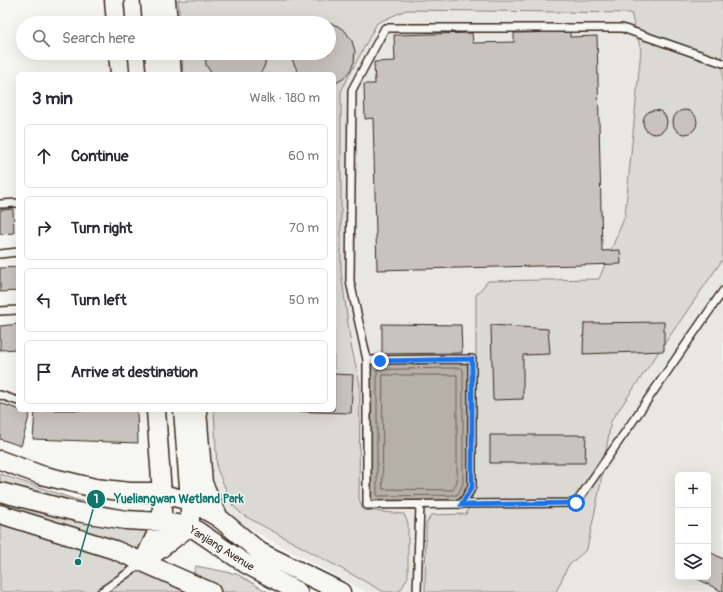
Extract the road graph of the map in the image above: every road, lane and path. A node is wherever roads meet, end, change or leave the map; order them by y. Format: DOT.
graph roads {
  1 [pos="114,0"];
  2 [pos="125,0"];
  3 [pos="150,0"];
  4 [pos="166,0"];
  5 [pos="115,16"];
  6 [pos="126,16"];
  7 [pos="151,16"];
  8 [pos="167,16"];
  9 [pos="119,60"];
  10 [pos="129,60"];
  11 [pos="155,60"];
  12 [pos="171,60"];
  13 [pos="723,63"];
  14 [pos="120,72"];
  15 [pos="130,72"];
  16 [pos="156,72"];
  17 [pos="172,72"];
  18 [pos="16,203"];
  19 [pos="0,204"];
  20 [pos="16,252"];
  21 [pos="0,254"];
  22 [pos="723,291"];
  23 [pos="16,310"];
  24 [pos="0,311"];
  25 [pos="367,360"];
  26 [pos="0,395"];
  27 [pos="16,400"];
  28 [pos="145,412"];
  29 [pos="156,412"];
  30 [pos="183,412"];
  31 [pos="197,412"];
  32 [pos="0,460"];
  33 [pos="0,492"];
  34 [pos="156,493"];
  35 [pos="190,501"];
  36 [pos="420,505"];
  37 [pos="461,505"];
  38 [pos="0,514"];
  39 [pos="219,518"];
  40 [pos="162,522"];
  41 [pos="190,526"];
  42 [pos="142,562"];
  43 [pos="101,592"];
  44 [pos="211,592"];
  45 [pos="298,592"];
  46 [pos="341,592"];
  47 [pos="417,592"];
  1 -- 5 [label="main road"];
  2 -- 6 [label="main road"];
  3 -- 7 [label="main road"];
  4 -- 8 [label="main road"];
  9 -- 14 [label="main road"];
  10 -- 15 [label="main road"];
  11 -- 16 [label="main road"];
  12 -- 17 [label="main road"];
  13 -- 25 [label="lane"];
  18 -- 19 [label="lane"];
  20 -- 21 [label="lane"];
  22 -- 37 [label="lane"];
  23 -- 24 [label="lane"];
  25 -- 36 [label="lane"];
  25 -- 37 [label="lane"];
  26 -- 27 [label="lane"];
  28 -- 34 [label="main road"];
  29 -- 34 [label="main road"];
  30 -- 35 [label="main road"];
  31 -- 39 [label="main road"];
  32 -- 34 [label="main road, Yanjiang Avenue"];
  33 -- 40 [label="main road, Yanjiang Avenue"];
  34 -- 35 [label="main road, Yanjiang Avenue"];
  34 -- 40 [label="main road"];
  35 -- 39 [label="main road, Yanjiang Avenue"];
  35 -- 41 [label="main road"];
  36 -- 37 [label="lane"];
  36 -- 47 [label="lane"];
  38 -- 42 [label="main road"];
  39 -- 46 [label="main road, Yanjiang Avenue"];
  40 -- 41 [label="main road, Yanjiang Avenue"];
  40 -- 42 [label="main road"];
  41 -- 42 [label="main road"];
  41 -- 45 [label="main road, Yanjiang Avenue"];
  42 -- 43 [label="lane"];
  42 -- 44 [label="main road"];
}
